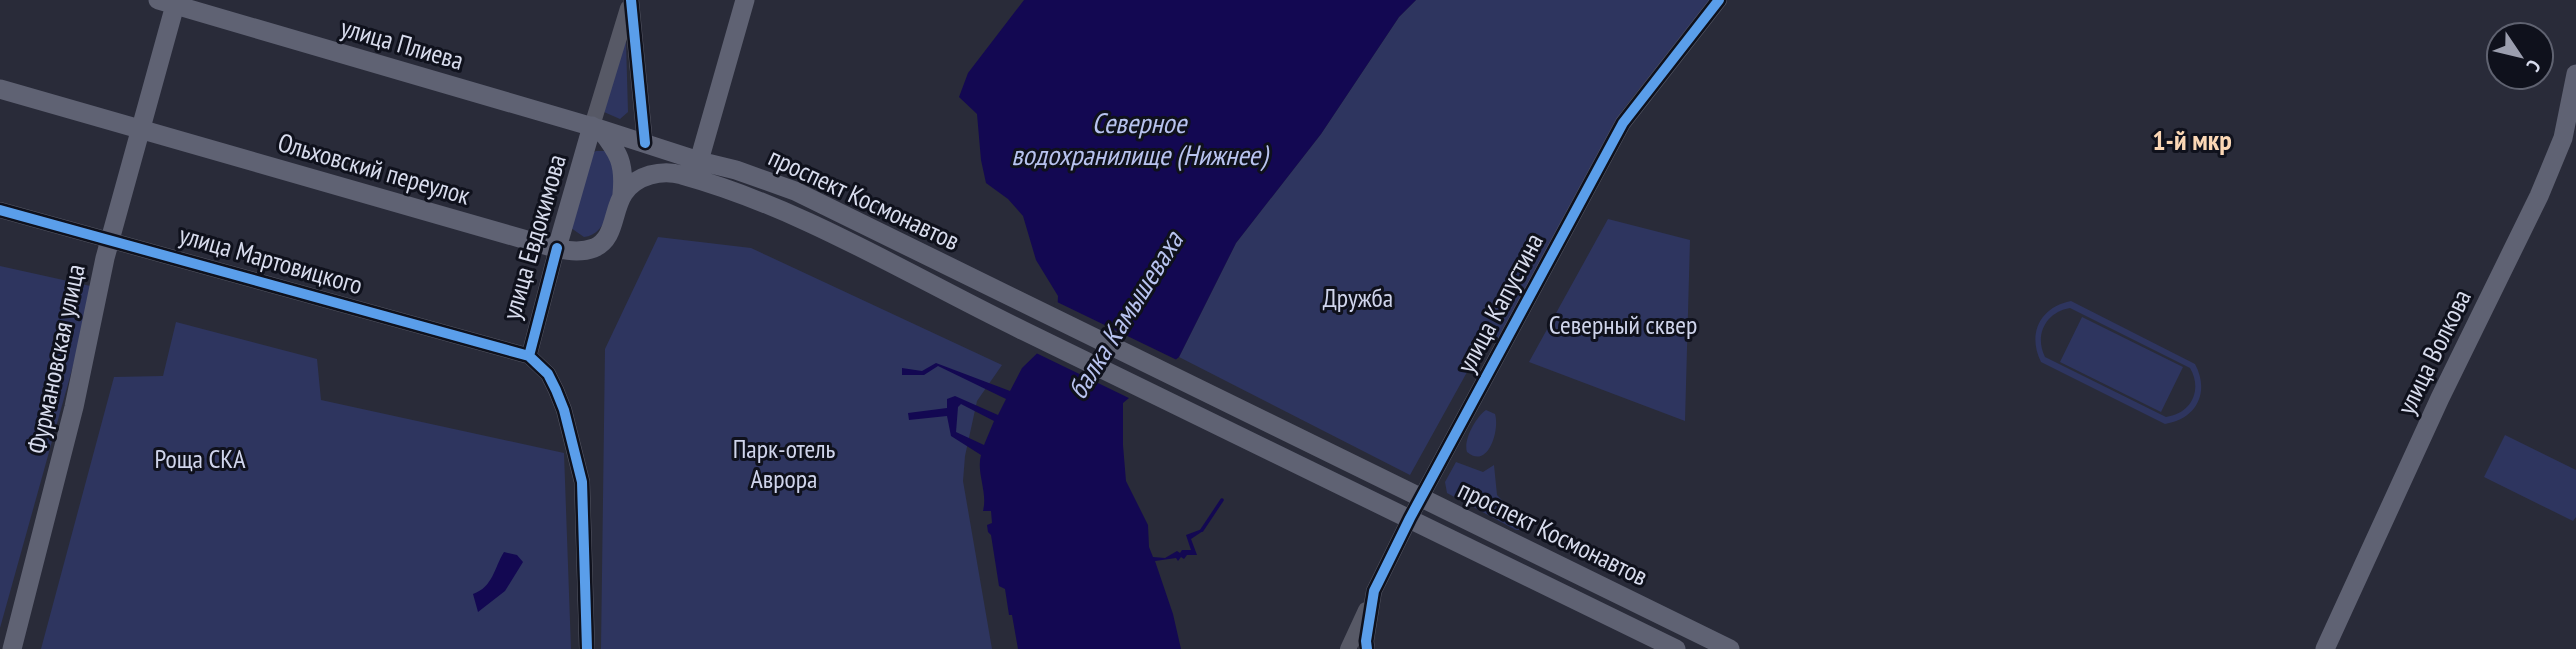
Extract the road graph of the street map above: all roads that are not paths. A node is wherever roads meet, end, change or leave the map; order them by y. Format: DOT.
graph roads {
  1 [pos="631,0"];
  2 [pos="745,0"];
  3 [pos="1719,0"];
  4 [pos="177,3"];
  5 [pos="2576,74"];
  6 [pos="0,89"];
  7 [pos="596,127"];
  8 [pos="146,132"];
  9 [pos="2574,140"];
  10 [pos="645,143"];
  11 [pos="693,172"];
  12 [pos="622,194"];
  13 [pos="0,210"];
  14 [pos="116,241"];
  15 [pos="557,248"];
  16 [pos="528,356"];
  17 [pos="1421,498"];
  18 [pos="1410,518"];
  19 [pos="1374,591"];
  20 [pos="12,649"];
  21 [pos="26,649"];
  22 [pos="587,649"];
  23 [pos="1348,649"];
  24 [pos="1367,649"];
  25 [pos="1676,649"];
  26 [pos="1730,649"];
  27 [pos="2325,649"];
  28 [pos="2335,649"];
  1 -- 7 [label="street, улица Евдокимова"];
  1 -- 10 [label="street"];
  2 -- 11 [label="main road"];
  3 -- 17 [label="street, улица Капустина"];
  4 -- 7 [label="main road, улица Плиева"];
  4 -- 8 [label="main road, Фурмановская улица"];
  5 -- 27 [label="main road, улица Волкова"];
  6 -- 8 [label="main road, Ольховский переулок"];
  7 -- 10 [label="main road, проспект Космонавтов"];
  7 -- 12 [label="main road"];
  7 -- 15 [label="main road, улица Евдокимова"];
  8 -- 14 [label="main road, Фурмановская улица"];
  8 -- 15 [label="main road, Ольховский переулок"];
  9 -- 28 [label="main road, улица Волкова"];
  10 -- 11 [label="main road, проспект Космонавтов"];
  11 -- 12 [label="main road"];
  11 -- 17 [label="main road, проспект Космонавтов"];
  11 -- 18 [label="main road, проспект Космонавтов"];
  12 -- 15 [label="main road, Ольховский переулок"];
  13 -- 14 [label="street, улица Мартовицкого"];
  14 -- 16 [label="street, улица Мартовицкого"];
  14 -- 20 [label="main road, Фурмановская улица"];
  14 -- 21 [label="main road, Фурмановская улица"];
  15 -- 16 [label="street, улица Евдокимова"];
  16 -- 22 [label="street, улица Евдокимова"];
  17 -- 18 [label="street, улица Капустина"];
  17 -- 26 [label="main road, проспект Космонавтов"];
  18 -- 19 [label="street, улица Капустина"];
  18 -- 25 [label="main road, проспект Космонавтов"];
  19 -- 23 [label="street"];
  19 -- 24 [label="street, улица Капустина"];
}
